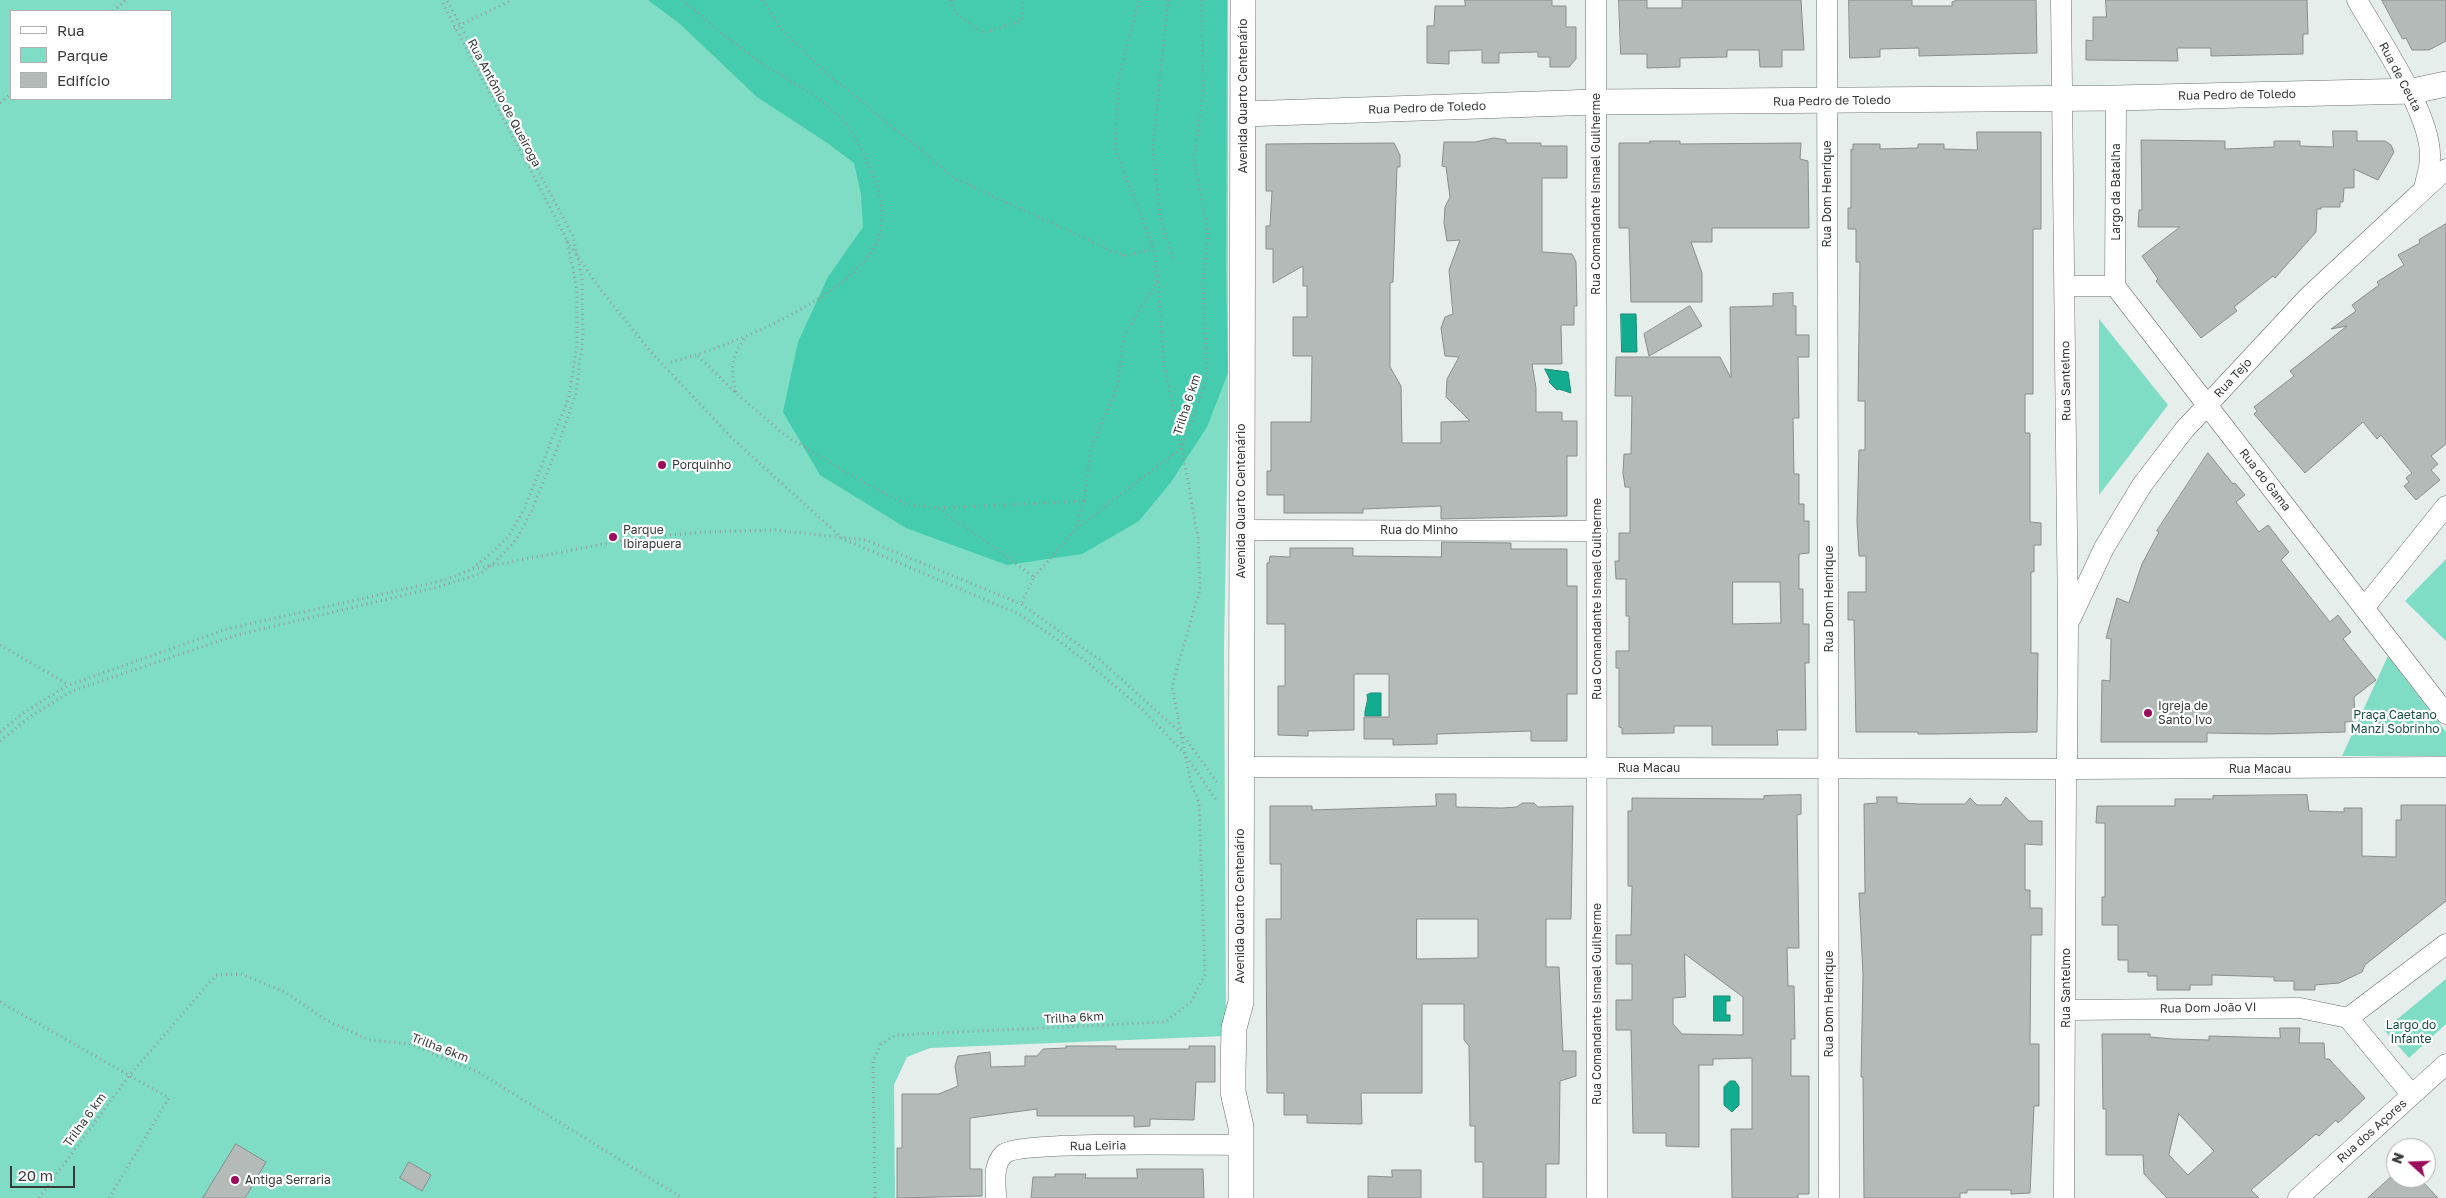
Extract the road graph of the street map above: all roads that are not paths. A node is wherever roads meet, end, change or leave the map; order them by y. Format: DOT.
graph roads {
  1 [pos="1243,0"];
  2 [pos="1596,0"];
  3 [pos="1827,0"];
  4 [pos="2061,0"];
  5 [pos="2357,0"];
  6 [pos="2446,84"];
  7 [pos="2415,90"];
  8 [pos="2446,94"];
  9 [pos="2061,98"];
  10 [pos="2116,98"];
  11 [pos="1826,101"];
  12 [pos="1596,102"];
  13 [pos="1243,114"];
  14 [pos="2446,169"];
  15 [pos="2424,188"];
  16 [pos="2065,286"];
  17 [pos="2115,286"];
  18 [pos="2206,405"];
  19 [pos="2446,506"];
  20 [pos="1241,530"];
  21 [pos="1597,531"];
  22 [pos="2364,608"];
  23 [pos="2068,624"];
  24 [pos="2446,714"];
  25 [pos="1240,767"];
  26 [pos="2446,767"];
  27 [pos="1829,768"];
  28 [pos="1597,769"];
  29 [pos="2066,769"];
  30 [pos="2446,944"];
  31 [pos="2066,1010"];
  32 [pos="2348,1018"];
  33 [pos="2446,1064"];
  34 [pos="2412,1095"];
  35 [pos="1241,1136"];
  36 [pos="996,1198"];
  37 [pos="1241,1198"];
  38 [pos="1597,1198"];
  39 [pos="1829,1198"];
  40 [pos="2064,1198"];
  41 [pos="2298,1198"];
  1 -- 13 [label="street, Avenida Quarto Centenário"];
  2 -- 12 [label="street, Rua Comandante Ismael Guilherme"];
  3 -- 11 [label="street, Rua Dom Henrique"];
  4 -- 9 [label="street, Rua Santelmo"];
  5 -- 7 [label="street, Rua de Ceuta"];
  6 -- 7 [label="street, Rua Pedro de Toledo"];
  7 -- 8 [label="street, Rua Pedro de Toledo"];
  7 -- 10 [label="street, Rua Pedro de Toledo"];
  7 -- 15 [label="street, Rua de Ceuta"];
  9 -- 10 [label="street, Rua Pedro de Toledo"];
  9 -- 11 [label="street, Rua Pedro de Toledo"];
  9 -- 16 [label="street, Rua Santelmo"];
  10 -- 17 [label="street, Largo da Batalha"];
  11 -- 12 [label="street, Rua Pedro de Toledo"];
  11 -- 27 [label="street, Rua Dom Henrique"];
  12 -- 13 [label="street, Rua Pedro de Toledo"];
  12 -- 21 [label="street, Rua Comandante Ismael Guilherme"];
  13 -- 20 [label="street, Avenida Quarto Centenário"];
  14 -- 15 [label="street, Rua Tejo"];
  15 -- 18 [label="street, Rua Tejo"];
  16 -- 17 [label="street"];
  16 -- 23 [label="street, Rua Santelmo"];
  17 -- 18 [label="street, Rua do Gama"];
  18 -- 22 [label="street, Rua do Gama"];
  18 -- 23 [label="street, Rua Tejo"];
  19 -- 22 [label="street"];
  20 -- 21 [label="street, Rua do Minho"];
  20 -- 25 [label="street, Avenida Quarto Centenário"];
  21 -- 28 [label="street, Rua Comandante Ismael Guilherme"];
  22 -- 24 [label="street, Rua do Gama"];
  23 -- 29 [label="street, Rua Santelmo"];
  25 -- 28 [label="street, Rua Macau"];
  25 -- 35 [label="street, Avenida Quarto Centenário"];
  26 -- 29 [label="street, Rua Macau"];
  27 -- 28 [label="street, Rua Macau"];
  27 -- 29 [label="street, Rua Macau"];
  27 -- 39 [label="street, Rua Dom Henrique"];
  28 -- 38 [label="street, Rua Comandante Ismael Guilherme"];
  29 -- 31 [label="street, Rua Santelmo"];
  30 -- 32 [label="street"];
  31 -- 32 [label="street, Rua Dom João VI"];
  31 -- 40 [label="street, Rua Santelmo"];
  32 -- 34 [label="street"];
  33 -- 34 [label="street, Rua dos Açores"];
  34 -- 41 [label="street, Rua dos Açores"];
  35 -- 36 [label="street, Rua Leiria"];
  35 -- 37 [label="street, Avenida Quarto Centenário"];
}
